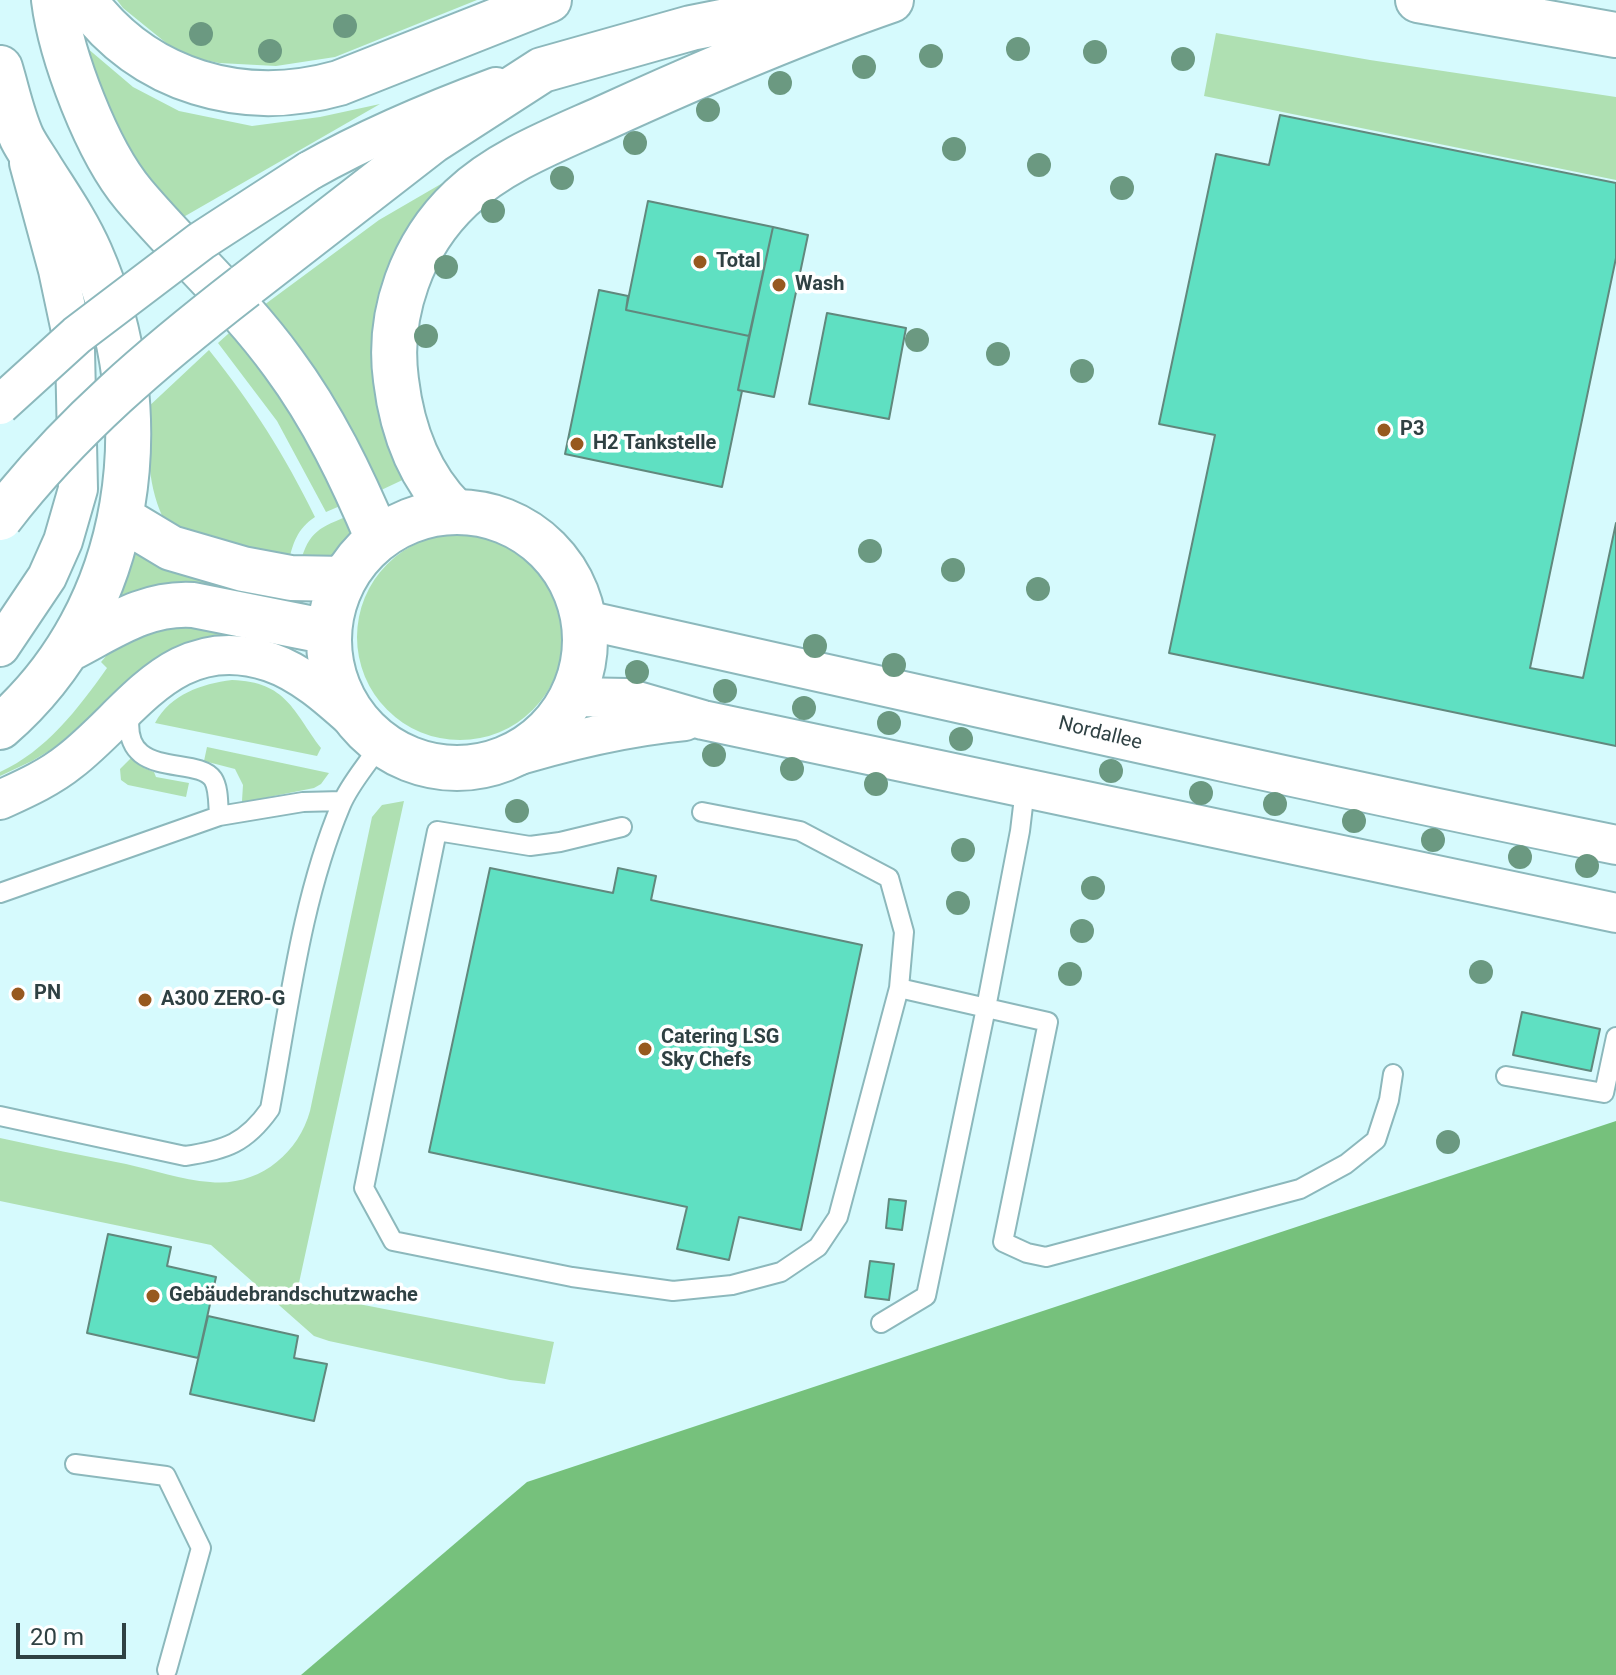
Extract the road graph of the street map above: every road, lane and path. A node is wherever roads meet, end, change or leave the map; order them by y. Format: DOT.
graph roads {
  1 [pos="54,0"];
  2 [pos="84,0"];
  3 [pos="549,0"];
  4 [pos="836,0"];
  5 [pos="891,0"];
  6 [pos="1418,0"];
  7 [pos="1616,35"];
  8 [pos="0,68"];
  9 [pos="542,70"];
  10 [pos="22,138"];
  11 [pos="0,405"];
  12 [pos="454,511"];
  13 [pos="0,518"];
  14 [pos="121,518"];
  15 [pos="378,539"];
  16 [pos="344,579"];
  17 [pos="585,620"];
  18 [pos="329,632"];
  19 [pos="0,647"];
  20 [pos="69,649"];
  21 [pos="573,697"];
  22 [pos="132,703"];
  23 [pos="703,720"];
  24 [pos="0,727"];
  25 [pos="375,738"];
  26 [pos="500,761"];
  27 [pos="1025,789"];
  28 [pos="0,800"];
  29 [pos="342,801"];
  30 [pos="702,812"];
  31 [pos="219,816"];
  32 [pos="622,827"];
  33 [pos="1616,845"];
  34 [pos="0,893"];
  35 [pos="1616,913"];
  36 [pos="899,988"];
  37 [pos="986,1008"];
  38 [pos="1616,1037"];
  39 [pos="1393,1074"];
  40 [pos="1506,1076"];
  41 [pos="0,1116"];
  42 [pos="881,1323"];
  43 [pos="75,1464"];
  44 [pos="167,1670"];
  1 -- 15 [label="main road"];
  2 -- 3 [label="main road"];
  4 -- 9 [label="main road"];
  5 -- 12 [label="main road"];
  6 -- 7 [label="main road"];
  8 -- 10 [label="main road"];
  9 -- 11 [label="street, bridge"];
  9 -- 13 [label="main road, bridge"];
  10 -- 14 [label="main road"];
  10 -- 19 [label="street"];
  12 -- 15 [label="main road"];
  12 -- 17 [label="main road"];
  14 -- 16 [label="main road"];
  14 -- 20 [label="main road"];
  15 -- 16 [label="main road"];
  16 -- 18 [label="main road"];
  17 -- 21 [label="main road"];
  17 -- 33 [label="street, Nordallee"];
  18 -- 20 [label="main road"];
  18 -- 25 [label="main road"];
  20 -- 24 [label="main road"];
  21 -- 23 [label="street"];
  21 -- 26 [label="main road"];
  22 -- 25 [label="street"];
  22 -- 28 [label="street"];
  22 -- 31 [label="lane"];
  23 -- 26 [label="street"];
  23 -- 27 [label="street"];
  25 -- 26 [label="main road"];
  25 -- 29 [label="lane"];
  27 -- 35 [label="street"];
  27 -- 37 [label="lane"];
  29 -- 31 [label="lane"];
  29 -- 41 [label="lane"];
  30 -- 36 [label="lane"];
  31 -- 34 [label="lane"];
  32 -- 36 [label="lane"];
  36 -- 37 [label="lane"];
  37 -- 39 [label="lane"];
  37 -- 42 [label="lane"];
  38 -- 40 [label="lane"];
  43 -- 44 [label="lane"];
}
